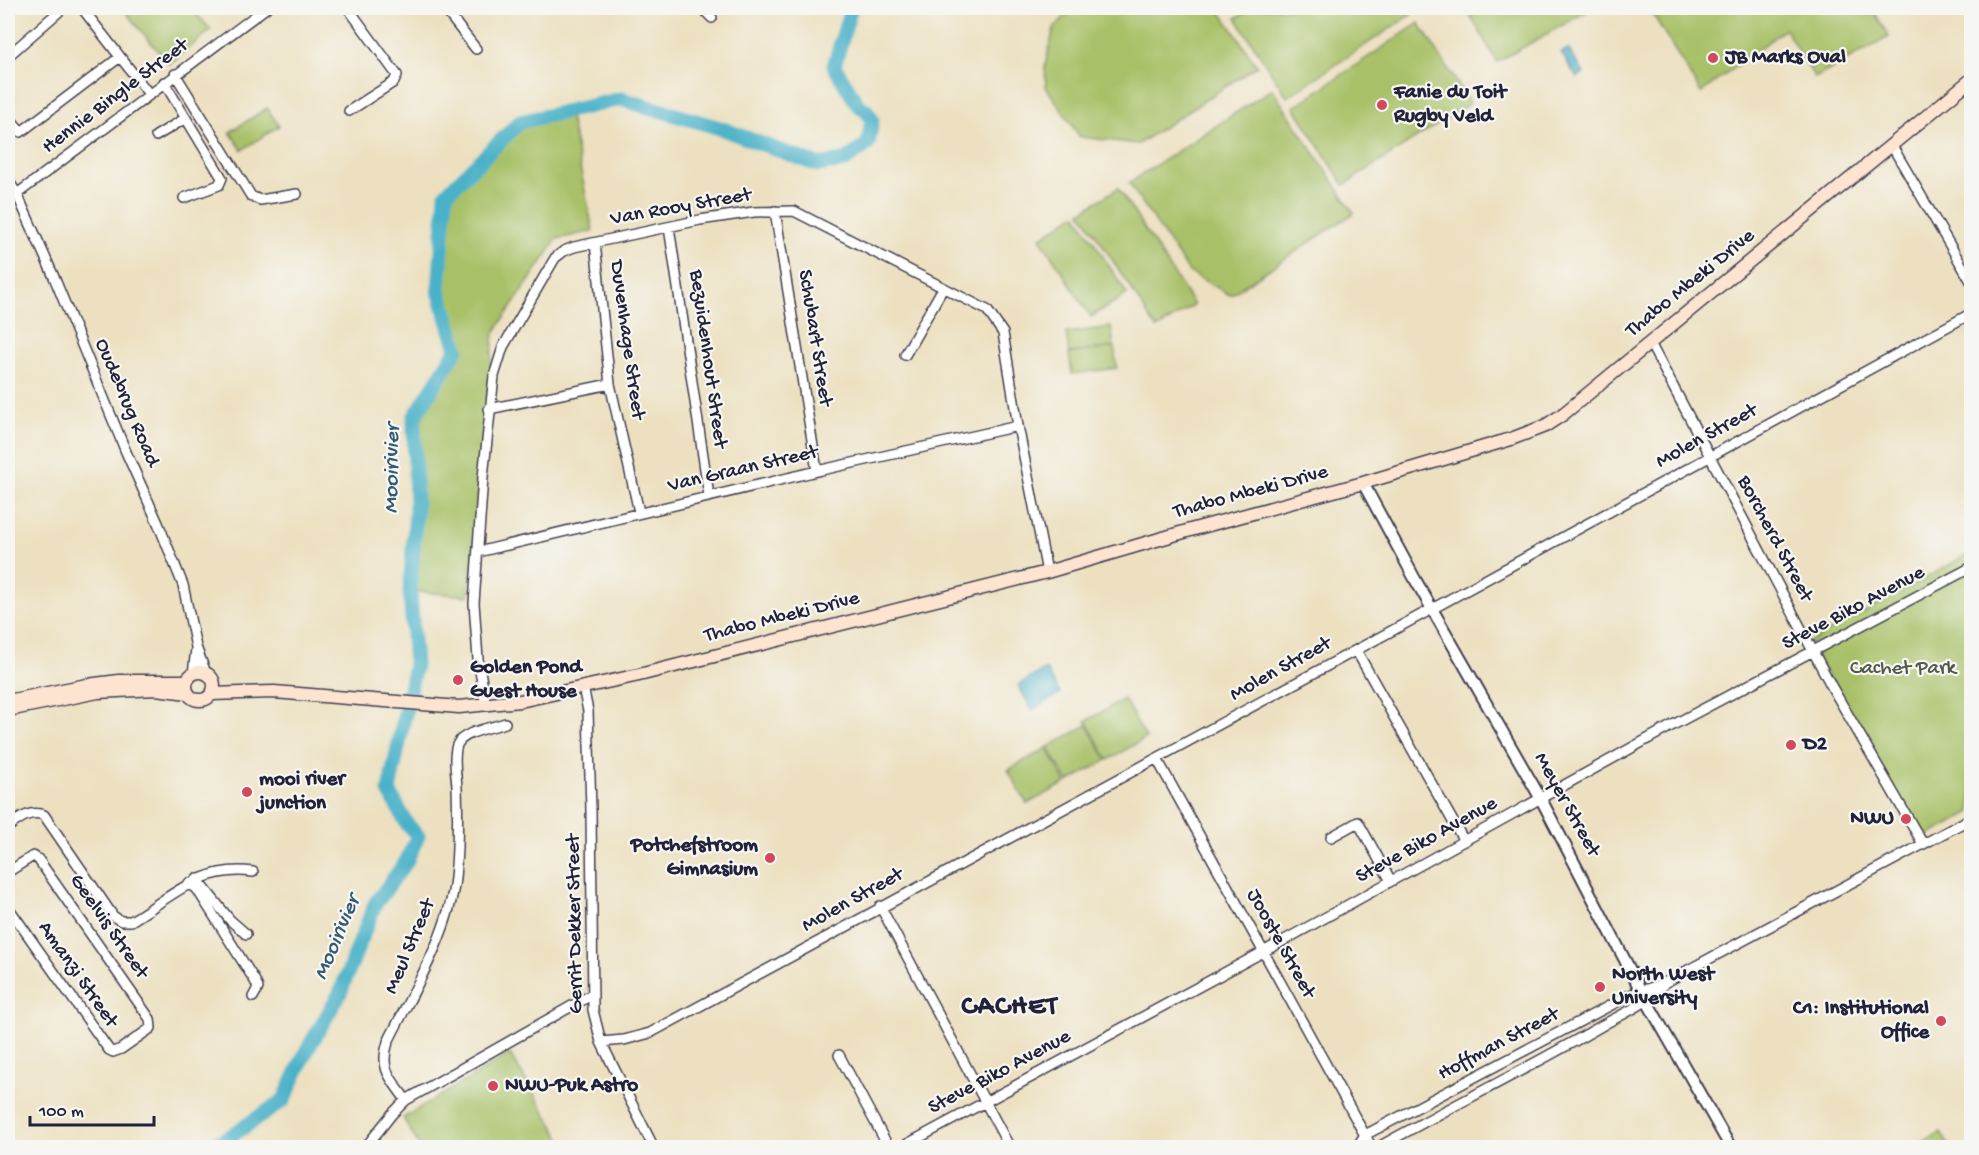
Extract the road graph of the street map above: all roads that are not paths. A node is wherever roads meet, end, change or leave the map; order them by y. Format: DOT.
graph roads {
  1 [pos="63,8"];
  2 [pos="82,8"];
  3 [pos="266,8"];
  4 [pos="348,8"];
  5 [pos="444,8"];
  6 [pos="702,8"];
  7 [pos="712,18"];
  8 [pos="476,49"];
  9 [pos="8,56"];
  10 [pos="120,57"];
  11 [pos="175,74"];
  12 [pos="1971,79"];
  13 [pos="164,82"];
  14 [pos="148,94"];
  15 [pos="349,111"];
  16 [pos="8,116"];
  17 [pos="186,118"];
  18 [pos="156,136"];
  19 [pos="1892,146"];
  20 [pos="8,180"];
  21 [pos="17,194"];
  22 [pos="297,194"];
  23 [pos="184,198"];
  24 [pos="775,211"];
  25 [pos="669,226"];
  26 [pos="595,243"];
  27 [pos="1971,283"];
  28 [pos="943,288"];
  29 [pos="1971,313"];
  30 [pos="1650,343"];
  31 [pos="905,355"];
  32 [pos="610,384"];
  33 [pos="489,409"];
  34 [pos="1018,426"];
  35 [pos="1709,457"];
  36 [pos="817,471"];
  37 [pos="1364,483"];
  38 [pos="709,496"];
  39 [pos="639,512"];
  40 [pos="478,552"];
  41 [pos="1971,567"];
  42 [pos="1047,572"];
  43 [pos="1432,609"];
  44 [pos="196,647"];
  45 [pos="1356,650"];
  46 [pos="1814,651"];
  47 [pos="189,683"];
  48 [pos="210,683"];
  49 [pos="583,687"];
  50 [pos="8,701"];
  51 [pos="486,706"];
  52 [pos="8,710"];
  53 [pos="505,723"];
  54 [pos="1157,759"];
  55 [pos="1541,799"];
  56 [pos="1971,818"];
  57 [pos="8,827"];
  58 [pos="1331,837"];
  59 [pos="1464,841"];
  60 [pos="1923,844"];
  61 [pos="253,872"];
  62 [pos="8,873"];
  63 [pos="193,881"];
  64 [pos="1391,881"];
  65 [pos="880,906"];
  66 [pos="8,907"];
  67 [pos="246,934"];
  68 [pos="1263,952"];
  69 [pos="593,994"];
  70 [pos="1644,995"];
  71 [pos="253,997"];
  72 [pos="152,1026"];
  73 [pos="601,1042"];
  74 [pos="839,1055"];
  75 [pos="406,1100"];
  76 [pos="985,1102"];
  77 [pos="1365,1135"];
  78 [pos="365,1148"];
  79 [pos="654,1148"];
  80 [pos="889,1148"];
  81 [pos="900,1148"];
  82 [pos="1010,1148"];
  83 [pos="1356,1148"];
  84 [pos="1372,1148"];
  85 [pos="1377,1148"];
  86 [pos="1731,1148"];
  1 -- 9 [label="street"];
  2 -- 10 [label="street"];
  3 -- 11 [label="street, Hennie Bingle Street"];
  4 -- 15 [label="street"];
  5 -- 8 [label="street"];
  6 -- 7 [label="street"];
  10 -- 14 [label="street"];
  10 -- 16 [label="street"];
  11 -- 13 [label="street, Hennie Bingle Street"];
  11 -- 22 [label="street"];
  12 -- 19 [label="main road, Thabo Mbeki Drive"];
  13 -- 14 [label="street, Hennie Bingle Street"];
  13 -- 17 [label="street"];
  14 -- 21 [label="street, Hennie Bingle Street"];
  17 -- 18 [label="street"];
  17 -- 23 [label="street"];
  19 -- 27 [label="street"];
  19 -- 30 [label="main road, Thabo Mbeki Drive"];
  20 -- 21 [label="street, Oudebrug Road"];
  21 -- 44 [label="street, Oudebrug Road"];
  24 -- 25 [label="street, Van Rooy Street"];
  24 -- 28 [label="street, Van Rooy Street"];
  24 -- 36 [label="street, Schubart Street"];
  25 -- 26 [label="street, Van Rooy Street"];
  25 -- 38 [label="street, Bezuidenhout Street"];
  26 -- 32 [label="street, Duvenhage Street"];
  26 -- 33 [label="street, Van Rooy Street"];
  28 -- 31 [label="street"];
  28 -- 34 [label="street, Van Rooy Street"];
  29 -- 35 [label="street, Molen Street"];
  30 -- 35 [label="street, Borcherd Street"];
  30 -- 37 [label="main road, Thabo Mbeki Drive"];
  32 -- 33 [label="street"];
  32 -- 39 [label="street, Duvenhage Street"];
  33 -- 40 [label="street, Van Rooy Street"];
  34 -- 36 [label="street, Van Graan Street"];
  34 -- 42 [label="street, Van Rooy Street"];
  35 -- 43 [label="street, Molen Street"];
  35 -- 46 [label="street, Borcherd Street"];
  36 -- 38 [label="street, Van Graan Street"];
  37 -- 42 [label="main road, Thabo Mbeki Drive"];
  37 -- 43 [label="street, Meyer Street"];
  38 -- 39 [label="street, Van Graan Street"];
  39 -- 40 [label="street, Van Graan Street"];
  40 -- 51 [label="street, Van Rooy Street"];
  41 -- 46 [label="street, Steve Biko Avenue"];
  42 -- 49 [label="main road, Thabo Mbeki Drive"];
  43 -- 45 [label="street, Molen Street"];
  43 -- 55 [label="street, Meyer Street"];
  44 -- 47 [label="street, Oudebrug Road"];
  44 -- 48 [label="street, Oudebrug Road"];
  45 -- 54 [label="street, Molen Street"];
  45 -- 59 [label="street"];
  46 -- 55 [label="street, Steve Biko Avenue"];
  46 -- 60 [label="street, Borcherd Street"];
  47 -- 48 [label="main road"];
  47 -- 48 [label="main road"];
  47 -- 50 [label="main road"];
  47 -- 52 [label="main road"];
  48 -- 51 [label="main road, Thabo Mbeki Drive"];
  49 -- 51 [label="main road, Thabo Mbeki Drive"];
  49 -- 69 [label="street, Gerrit Dekker Street"];
  53 -- 75 [label="street, Meul Street"];
  54 -- 65 [label="street, Molen Street"];
  54 -- 68 [label="street, Jooste Street"];
  55 -- 59 [label="street, Steve Biko Avenue"];
  55 -- 70 [label="street, Meyer Street"];
  56 -- 60 [label="street, Hoffman Street"];
  57 -- 63 [label="street"];
  58 -- 64 [label="street"];
  59 -- 64 [label="street, Steve Biko Avenue"];
  60 -- 70 [label="street, Hoffman Street"];
  61 -- 63 [label="street"];
  62 -- 72 [label="street, Geelvis Street"];
  63 -- 67 [label="street"];
  63 -- 71 [label="street"];
  64 -- 68 [label="street, Steve Biko Avenue"];
  65 -- 73 [label="street, Molen Street"];
  65 -- 76 [label="street"];
  66 -- 72 [label="street, Amanzi Street"];
  68 -- 76 [label="street, Steve Biko Avenue"];
  68 -- 77 [label="street, Jooste Street"];
  69 -- 73 [label="street, Gerrit Dekker Street"];
  69 -- 75 [label="street"];
  70 -- 77 [label="street, Hoffman Street"];
  70 -- 85 [label="street, Hoffman Street"];
  70 -- 86 [label="street, Meyer Street"];
  73 -- 79 [label="street, Gerrit Dekker Street"];
  74 -- 80 [label="street"];
  75 -- 78 [label="street"];
  76 -- 81 [label="street, Steve Biko Avenue"];
  76 -- 82 [label="street"];
  77 -- 83 [label="street, Hoffman Street"];
  77 -- 84 [label="street, Jooste Street"];
}
